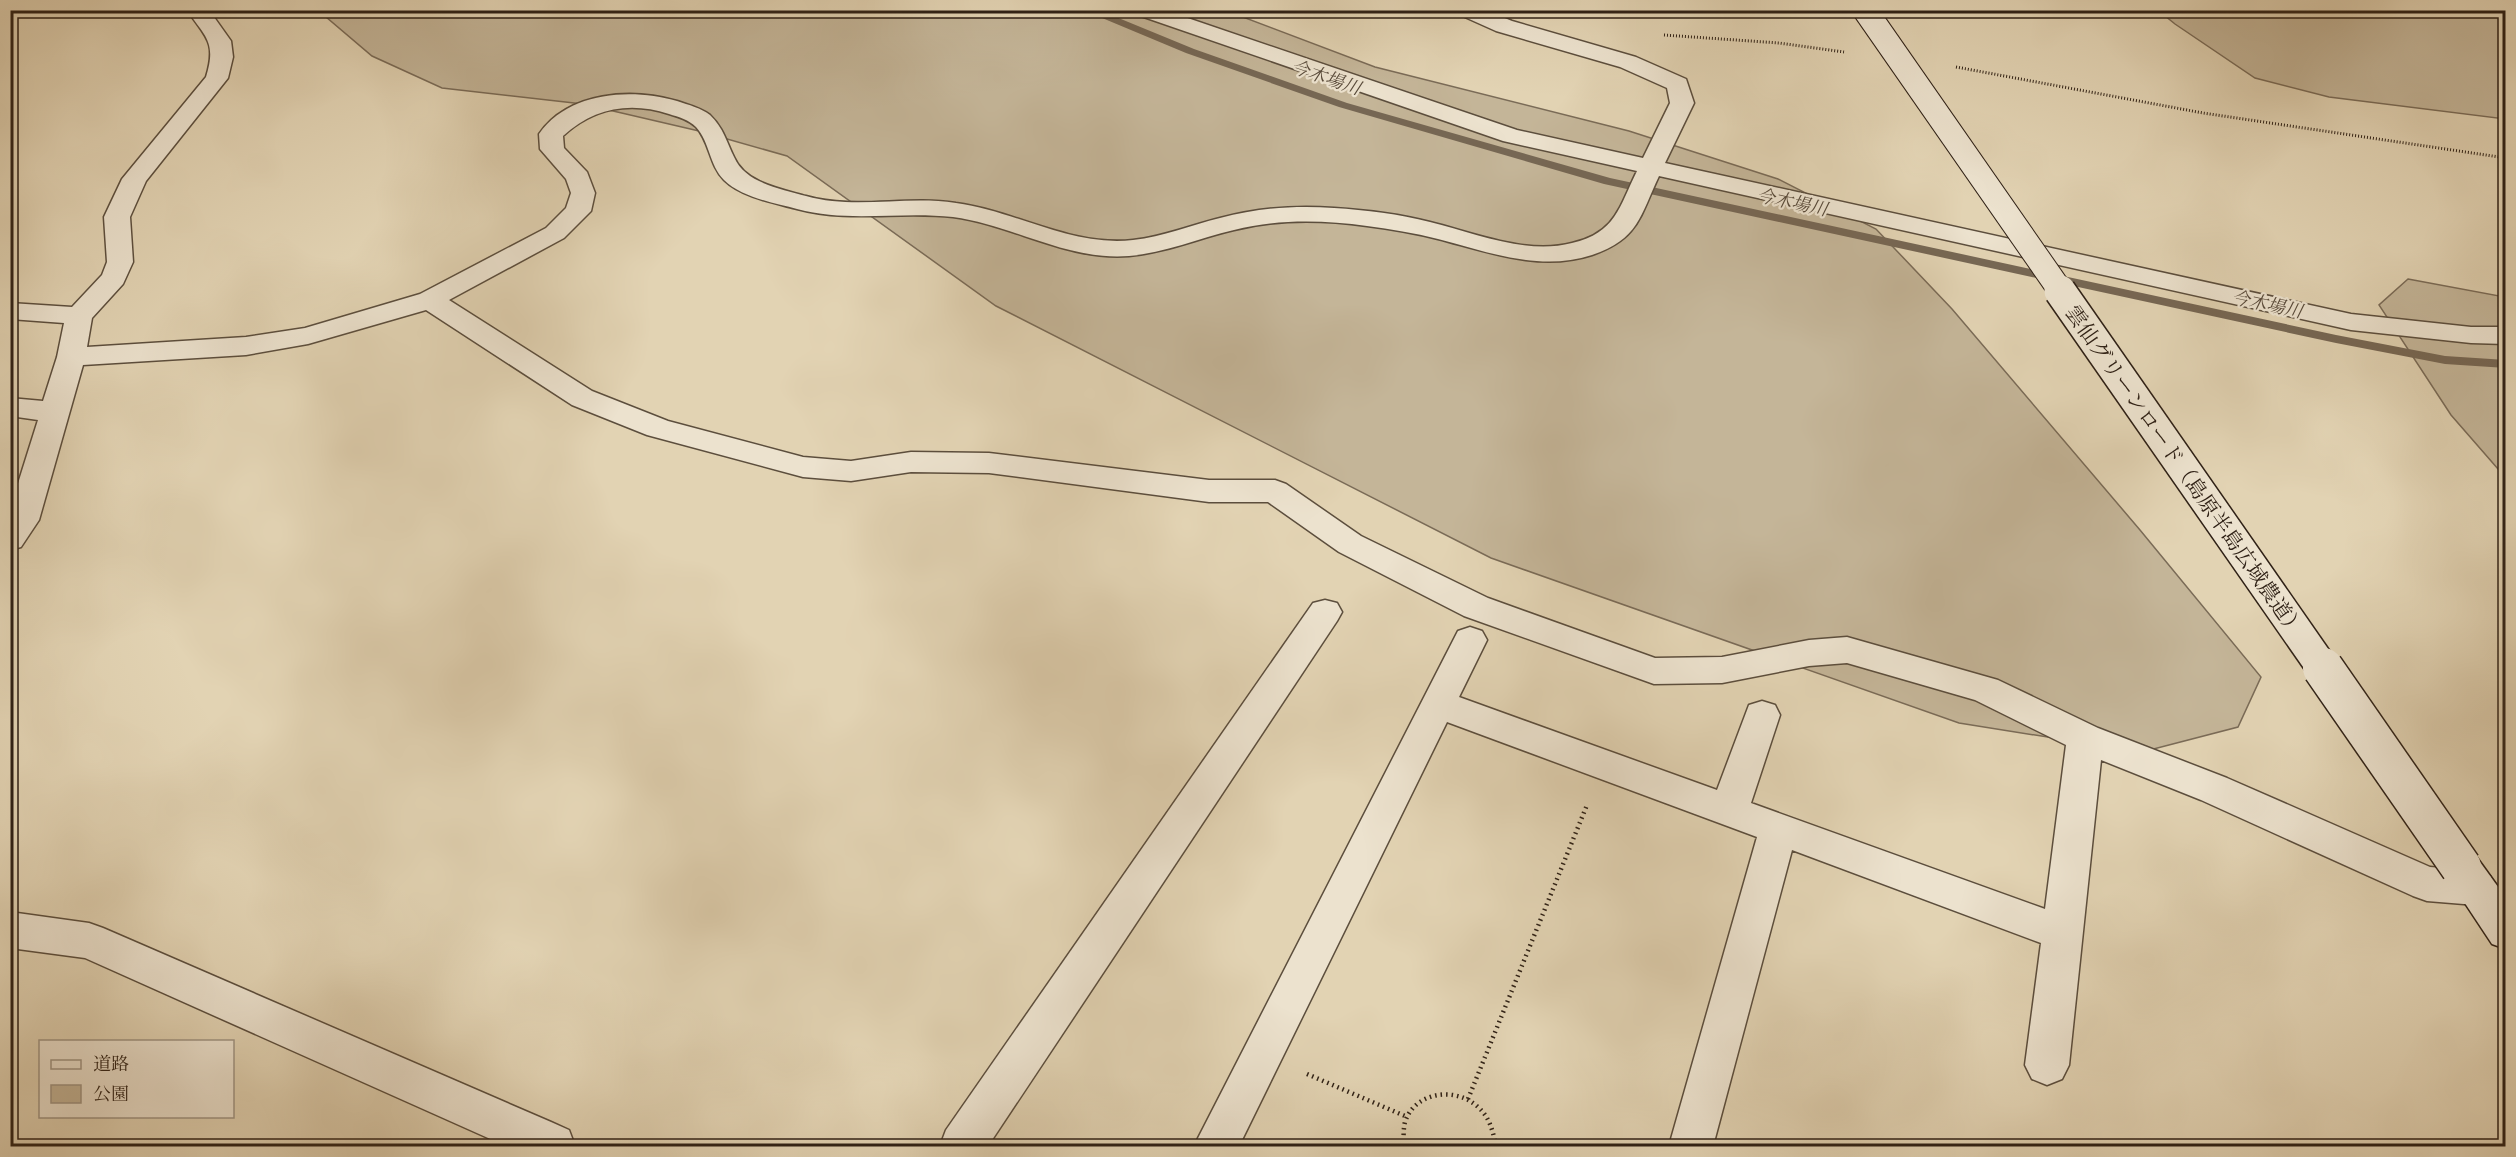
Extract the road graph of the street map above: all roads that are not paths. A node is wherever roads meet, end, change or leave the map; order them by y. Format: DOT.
graph roads {
  1 [pos="197,10"];
  2 [pos="1142,10"];
  3 [pos="1465,10"];
  4 [pos="1865,10"];
  5 [pos="1645,179"];
  6 [pos="430,300"];
  7 [pos="10,311"];
  8 [pos="79,316"];
  9 [pos="2505,336"];
  10 [pos="71,357"];
  11 [pos="10,407"];
  12 [pos="55,412"];
  13 [pos="10,539"];
  14 [pos="1325,612"];
  15 [pos="1470,640"];
  16 [pos="1438,704"];
  17 [pos="1762,715"];
  18 [pos="2085,738"];
  19 [pos="1729,811"];
  20 [pos="1779,829"];
  21 [pos="2468,877"];
  22 [pos="10,930"];
  23 [pos="2505,931"];
  24 [pos="2063,933"];
  25 [pos="2047,1065"];
  26 [pos="553,1146"];
  27 [pos="962,1146"];
  28 [pos="1216,1146"];
  29 [pos="1691,1146"];
  1 -- 8 [label="street"];
  2 -- 5 [label="street"];
  3 -- 5 [label="street"];
  4 -- 21 [label="street, 雲仙グリーンロード（島原半島広域農道）, bridge"];
  5 -- 6 [label="street"];
  5 -- 9 [label="street"];
  6 -- 10 [label="street"];
  6 -- 18 [label="street"];
  7 -- 8 [label="street"];
  8 -- 10 [label="street"];
  10 -- 12 [label="street"];
  11 -- 12 [label="street"];
  12 -- 13 [label="street"];
  14 -- 27 [label="street"];
  15 -- 16 [label="street"];
  16 -- 19 [label="street"];
  16 -- 28 [label="street"];
  17 -- 19 [label="street"];
  18 -- 21 [label="street"];
  18 -- 24 [label="street"];
  19 -- 20 [label="street"];
  20 -- 24 [label="street"];
  20 -- 29 [label="street"];
  21 -- 23 [label="street, 雲仙グリーンロード（島原半島広域農道）"];
  22 -- 26 [label="street"];
  24 -- 25 [label="street"];
}
